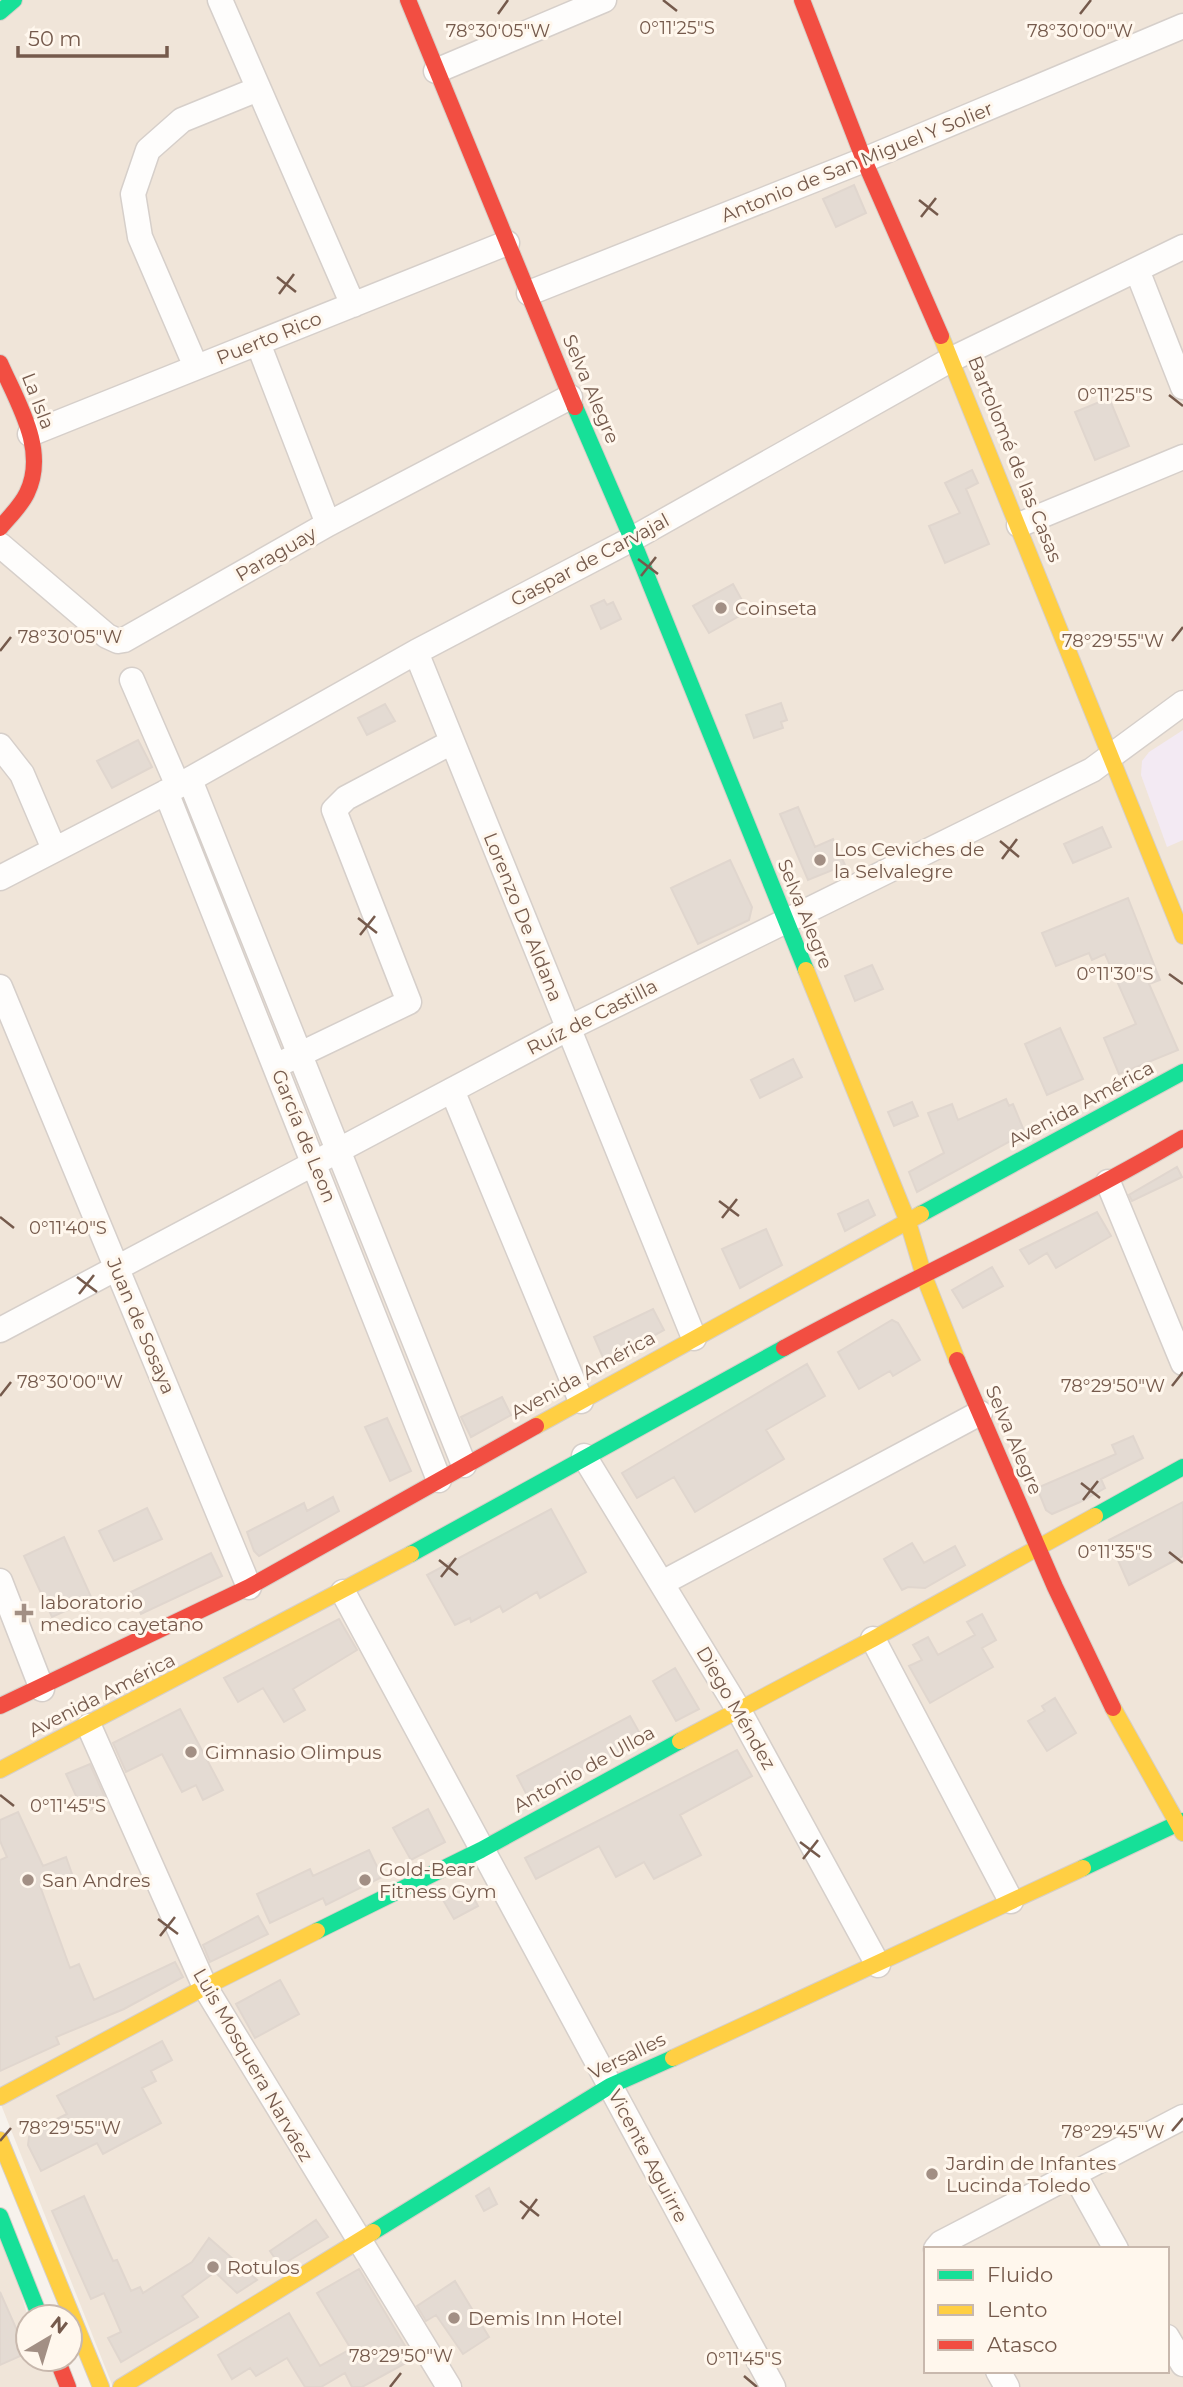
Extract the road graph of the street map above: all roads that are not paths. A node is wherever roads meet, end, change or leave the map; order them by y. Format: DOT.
graph roads {
  1 [pos="14,0"];
  2 [pos="220,0"];
  3 [pos="408,0"];
  4 [pos="604,0"];
  5 [pos="802,0"];
  6 [pos="0,12"];
  7 [pos="1183,26"];
  8 [pos="436,71"];
  9 [pos="258,89"];
  10 [pos="864,160"];
  11 [pos="507,243"];
  12 [pos="1183,247"];
  13 [pos="1138,270"];
  14 [pos="529,293"];
  15 [pos="353,305"];
  16 [pos="258,343"];
  17 [pos="952,359"];
  18 [pos="0,363"];
  19 [pos="196,367"];
  20 [pos="1183,387"];
  21 [pos="570,397"];
  22 [pos="30,434"];
  23 [pos="1183,457"];
  24 [pos="328,524"];
  25 [pos="1019,525"];
  26 [pos="0,528"];
  27 [pos="632,539"];
  28 [pos="0,545"];
  29 [pos="415,652"];
  30 [pos="132,680"];
  31 [pos="1183,703"];
  32 [pos="452,742"];
  33 [pos="0,746"];
  34 [pos="1111,753"];
  35 [pos="178,786"];
  36 [pos="54,849"];
  37 [pos="0,878"];
  38 [pos="785,920"];
  39 [pos="1183,936"];
  40 [pos="0,986"];
  41 [pos="569,1028"];
  42 [pos="299,1055"];
  43 [pos="276,1066"];
  44 [pos="1183,1072"];
  45 [pos="452,1090"];
  46 [pos="1183,1138"];
  47 [pos="326,1158"];
  48 [pos="1108,1182"];
  49 [pos="908,1222"];
  50 [pos="118,1270"];
  51 [pos="923,1273"];
  52 [pos="0,1331"];
  53 [pos="694,1338"];
  54 [pos="1183,1363"];
  55 [pos="581,1401"];
  56 [pos="980,1413"];
  57 [pos="584,1456"];
  58 [pos="464,1465"];
  59 [pos="1183,1467"];
  60 [pos="439,1480"];
  61 [pos="1036,1547"];
  62 [pos="0,1581"];
  63 [pos="664,1582"];
  64 [pos="249,1587"];
  65 [pos="343,1592"];
  66 [pos="873,1639"];
  67 [pos="42,1689"];
  68 [pos="0,1706"];
  69 [pos="738,1709"];
  70 [pos="89,1726"];
  71 [pos="0,1770"];
  72 [pos="1181,1826"];
  73 [pos="481,1850"];
  74 [pos="1011,1901"];
  75 [pos="878,1965"];
  76 [pos="205,1987"];
  77 [pos="610,2086"];
  78 [pos="0,2097"];
  79 [pos="1183,2117"];
  80 [pos="0,2140"];
  81 [pos="1073,2172"];
  82 [pos="0,2216"];
  83 [pos="358,2243"];
  84 [pos="937,2247"];
  85 [pos="1115,2247"];
  86 [pos="34,2303"];
  87 [pos="1169,2340"];
  88 [pos="1183,2364"];
  89 [pos="101,2387"];
  90 [pos="121,2387"];
  91 [pos="449,2387"];
  92 [pos="772,2387"];
  1 -- 6 [label="street"];
  2 -- 9 [label="street"];
  3 -- 8 [label="street, Selva Alegre"];
  4 -- 8 [label="street"];
  5 -- 10 [label="street, Bartolomé de las Casas"];
  7 -- 10 [label="street, Antonio de San Miguel Y Solier"];
  8 -- 11 [label="street, Selva Alegre"];
  9 -- 15 [label="street"];
  9 -- 19 [label="street"];
  10 -- 14 [label="street, Antonio de San Miguel Y Solier"];
  10 -- 17 [label="street, Bartolomé de las Casas"];
  11 -- 14 [label="street, Selva Alegre"];
  11 -- 15 [label="street, Puerto Rico"];
  12 -- 13 [label="street, Gaspar de Carvajal"];
  13 -- 17 [label="street, Gaspar de Carvajal"];
  13 -- 20 [label="street"];
  14 -- 21 [label="street, Selva Alegre"];
  15 -- 16 [label="street, Puerto Rico"];
  16 -- 19 [label="street, Puerto Rico"];
  16 -- 24 [label="street"];
  17 -- 25 [label="street, Bartolomé de las Casas"];
  17 -- 27 [label="street, Gaspar de Carvajal"];
  18 -- 22 [label="street, La Isla"];
  19 -- 22 [label="street, Puerto Rico"];
  21 -- 24 [label="street, Paraguay"];
  21 -- 27 [label="street, Selva Alegre"];
  22 -- 26 [label="street, La Isla"];
  23 -- 25 [label="street"];
  24 -- 28 [label="street, Paraguay"];
  25 -- 34 [label="street, Bartolomé de las Casas"];
  27 -- 29 [label="street, Gaspar de Carvajal"];
  27 -- 38 [label="street, Selva Alegre"];
  29 -- 32 [label="street, Lorenzo De Aldana"];
  29 -- 35 [label="street, Gaspar de Carvajal"];
  30 -- 35 [label="street"];
  31 -- 34 [label="street, Ruíz de Castilla"];
  32 -- 41 [label="street, Lorenzo De Aldana"];
  32 -- 42 [label="street"];
  33 -- 36 [label="street"];
  34 -- 38 [label="street, Ruíz de Castilla"];
  34 -- 39 [label="street, Bartolomé de las Casas"];
  35 -- 36 [label="street, Gaspar de Carvajal"];
  35 -- 42 [label="street, García de Leon"];
  35 -- 43 [label="street, García de Leon"];
  36 -- 37 [label="street, Gaspar de Carvajal"];
  38 -- 41 [label="street, Ruíz de Castilla"];
  38 -- 49 [label="street, Selva Alegre"];
  40 -- 50 [label="street, Juan de Sosaya"];
  41 -- 45 [label="street, Ruíz de Castilla"];
  41 -- 53 [label="street, Lorenzo De Aldana"];
  42 -- 43 [label="street"];
  42 -- 47 [label="street, García de Leon"];
  43 -- 47 [label="street, García de Leon"];
  44 -- 49 [label="street, Avenida América"];
  45 -- 47 [label="street, Ruíz de Castilla"];
  45 -- 55 [label="street"];
  46 -- 48 [label="street, Avenida América"];
  47 -- 50 [label="street, Ruíz de Castilla"];
  47 -- 58 [label="street, García de Leon"];
  47 -- 60 [label="street, García de Leon"];
  48 -- 51 [label="street, Avenida América"];
  48 -- 54 [label="street"];
  49 -- 51 [label="street, Selva Alegre"];
  49 -- 53 [label="street, Avenida América"];
  50 -- 52 [label="street, Ruíz de Castilla"];
  50 -- 64 [label="street, Juan de Sosaya"];
  51 -- 56 [label="street, Selva Alegre"];
  51 -- 57 [label="street, Avenida América"];
  53 -- 55 [label="street, Avenida América"];
  55 -- 58 [label="street, Avenida América"];
  56 -- 61 [label="street, Selva Alegre"];
  56 -- 63 [label="street"];
  57 -- 63 [label="street, Diego Méndez"];
  57 -- 65 [label="street, Avenida América"];
  58 -- 60 [label="street, Avenida América"];
  59 -- 61 [label="street, Antonio de Ulloa"];
  60 -- 64 [label="street, Avenida América"];
  61 -- 66 [label="street, Antonio de Ulloa"];
  61 -- 72 [label="street, Selva Alegre"];
  62 -- 67 [label="street"];
  63 -- 69 [label="street, Diego Méndez"];
  64 -- 67 [label="street, Avenida América"];
  65 -- 70 [label="street, Avenida América"];
  65 -- 73 [label="street, Vicente Aguirre"];
  66 -- 69 [label="street, Antonio de Ulloa"];
  66 -- 74 [label="street"];
  67 -- 68 [label="street, Avenida América"];
  69 -- 73 [label="street, Antonio de Ulloa"];
  69 -- 75 [label="street, Diego Méndez"];
  70 -- 71 [label="street, Avenida América"];
  70 -- 76 [label="street, Luis Mosquera Narváez"];
  72 -- 74 [label="street, Versalles"];
  73 -- 76 [label="street, Antonio de Ulloa"];
  73 -- 77 [label="street, Vicente Aguirre"];
  74 -- 75 [label="street, Versalles"];
  75 -- 77 [label="street, Versalles"];
  76 -- 78 [label="street, Antonio de Ulloa"];
  76 -- 83 [label="street, Luis Mosquera Narváez"];
  77 -- 83 [label="street, Versalles"];
  77 -- 92 [label="street, Vicente Aguirre"];
  79 -- 81 [label="street"];
  80 -- 89 [label="street"];
  81 -- 84 [label="street"];
  81 -- 85 [label="street"];
  82 -- 86 [label="street"];
  83 -- 90 [label="street, Versalles"];
  83 -- 91 [label="street, Luis Mosquera Narváez"];
  87 -- 88 [label="street"];
}
